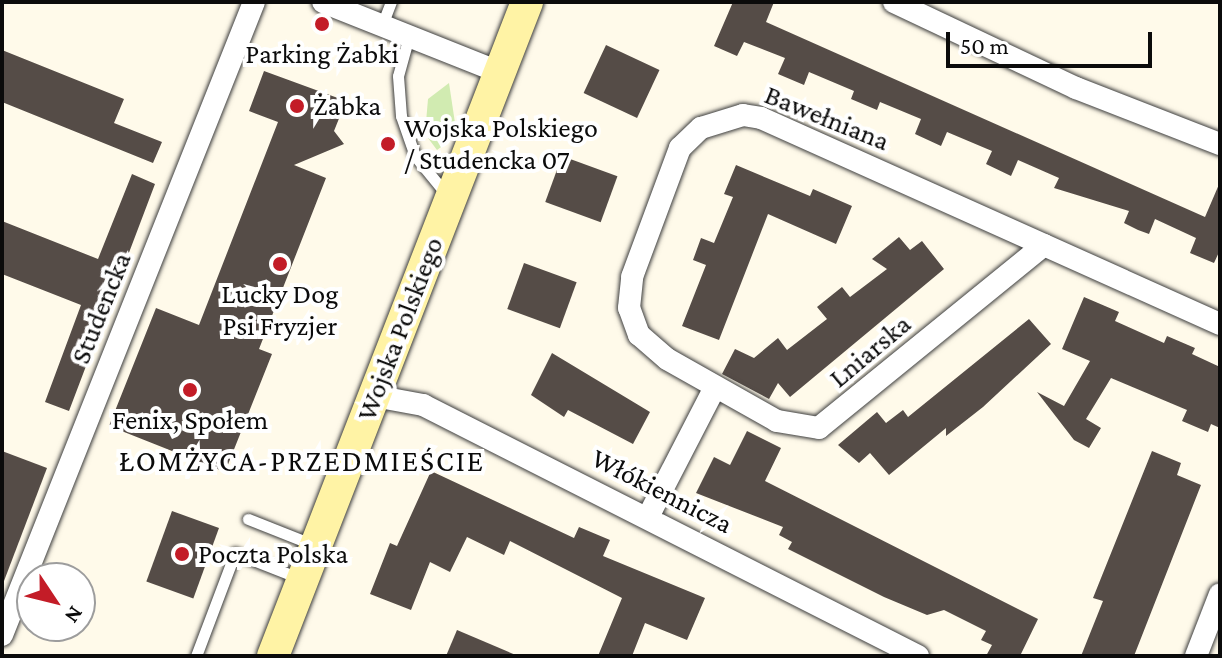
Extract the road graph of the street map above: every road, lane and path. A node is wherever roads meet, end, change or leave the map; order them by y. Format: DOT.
graph roads {
  1 [pos="254,2"];
  2 [pos="323,2"];
  3 [pos="391,2"];
  4 [pos="894,2"];
  5 [pos="522,4"];
  6 [pos="382,25"];
  7 [pos="409,36"];
  8 [pos="499,72"];
  9 [pos="1220,144"];
  10 [pos="450,198"];
  11 [pos="1044,245"];
  12 [pos="1220,324"];
  13 [pos="714,389"];
  14 [pos="374,396"];
  15 [pos="648,517"];
  16 [pos="248,519"];
  17 [pos="317,546"];
  18 [pos="303,579"];
  19 [pos="1220,594"];
  20 [pos="2,635"];
  21 [pos="196,656"];
  22 [pos="273,656"];
  23 [pos="918,656"];
  24 [pos="1196,656"];
  1 -- 20 [label="street, Studencka"];
  2 -- 6 [label="street"];
  3 -- 6 [label="lane"];
  4 -- 9 [label="street"];
  5 -- 8 [label="main road, Wojska Polskiego"];
  6 -- 7 [label="street"];
  7 -- 8 [label="street"];
  7 -- 10 [label="lane"];
  8 -- 10 [label="main road, Wojska Polskiego"];
  10 -- 14 [label="main road, Wojska Polskiego"];
  11 -- 12 [label="street, Bawełniana"];
  11 -- 13 [label="street, Lniarska"];
  11 -- 13 [label="street, Bawełniana"];
  13 -- 15 [label="street"];
  14 -- 15 [label="street, Włókiennicza"];
  14 -- 17 [label="main road, Wojska Polskiego"];
  15 -- 23 [label="street, Włókiennicza"];
  16 -- 17 [label="lane"];
  17 -- 18 [label="main road, Wojska Polskiego"];
  18 -- 21 [label="lane"];
  18 -- 22 [label="main road, Wojska Polskiego"];
  19 -- 24 [label="street"];
}
